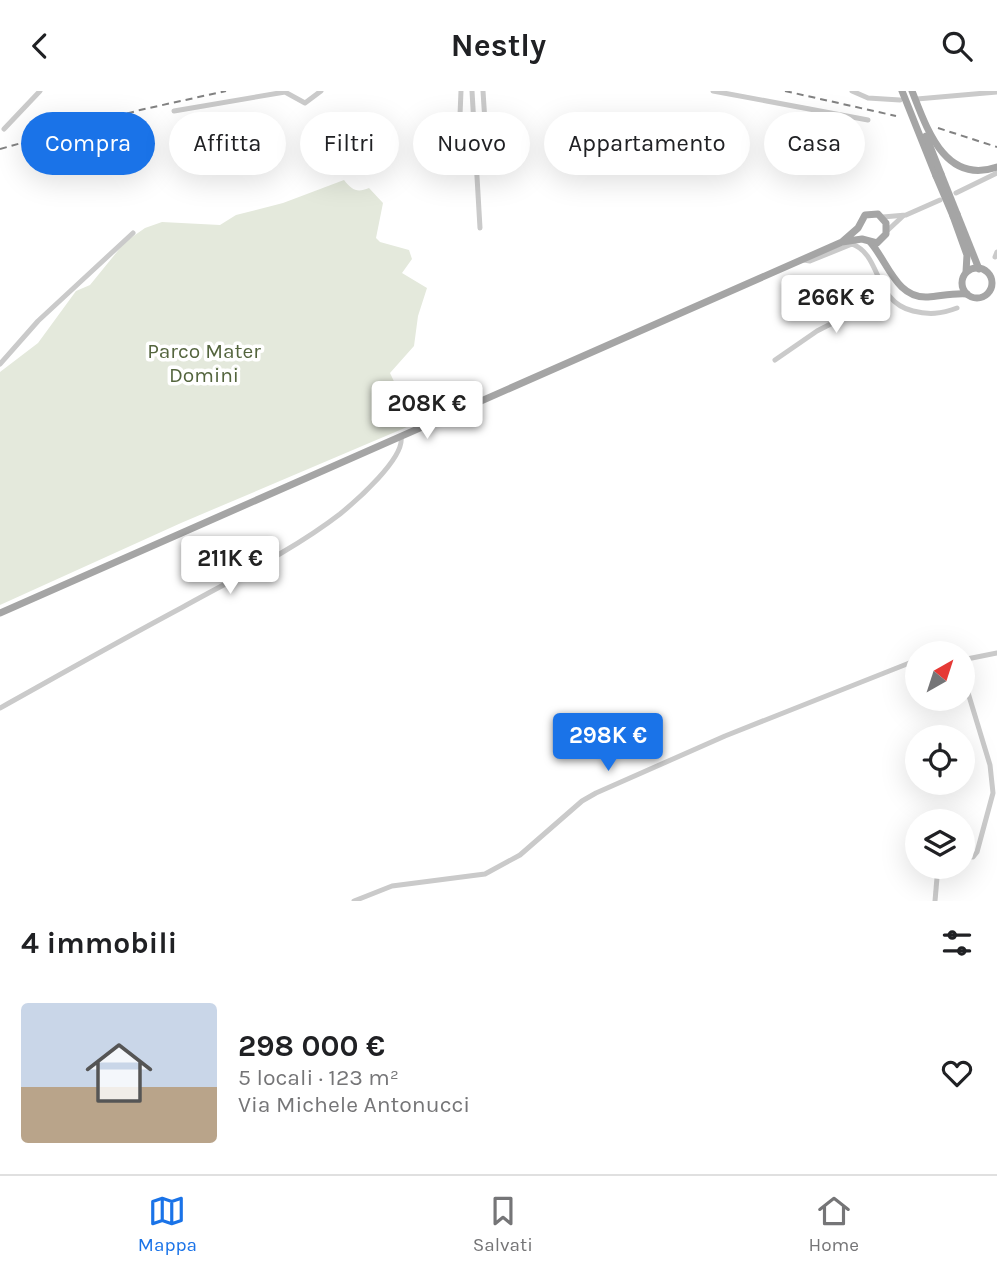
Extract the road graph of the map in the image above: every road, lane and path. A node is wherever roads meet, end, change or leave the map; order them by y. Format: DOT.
graph roads {
  1 [pos="40,91"];
  2 [pos="321,91"];
  3 [pos="461,91"];
  4 [pos="472,91"];
  5 [pos="483,91"];
  6 [pos="713,91"];
  7 [pos="852,91"];
  8 [pos="902,91"];
  9 [pos="910,91"];
  10 [pos="997,92"];
  11 [pos="917,99"];
  12 [pos="900,100"];
  13 [pos="174,111"];
  14 [pos="460,112"];
  15 [pos="473,112"];
  16 [pos="484,112"];
  17 [pos="868,120"];
  18 [pos="4,129"];
  19 [pos="997,167"];
  20 [pos="997,173"];
  21 [pos="476,175"];
  22 [pos="939,175"];
  23 [pos="956,193"];
  24 [pos="940,200"];
  25 [pos="906,215"];
  26 [pos="883,217"];
  27 [pos="480,228"];
  28 [pos="858,228"];
  29 [pos="133,233"];
  30 [pos="886,234"];
  31 [pos="862,239"];
  32 [pos="965,241"];
  33 [pos="842,242"];
  34 [pos="871,243"];
  35 [pos="801,260"];
  36 [pos="886,264"];
  37 [pos="979,269"];
  38 [pos="963,278"];
  39 [pos="943,294"];
  40 [pos="967,294"];
  41 [pos="887,295"];
  42 [pos="957,308"];
  43 [pos="775,360"];
  44 [pos="0,364"];
  45 [pos="401,437"];
  46 [pos="0,613"];
  47 [pos="997,653"];
  48 [pos="975,657"];
  49 [pos="905,664"];
  50 [pos="0,708"];
  51 [pos="974,711"];
  52 [pos="975,853"];
  53 [pos="937,879"];
  54 [pos="354,901"];
  55 [pos="935,901"];
  1 -- 18 [label="street"];
  2 -- 13 [label="street"];
  3 -- 14 [label="street"];
  4 -- 15 [label="street"];
  5 -- 16 [label="street"];
  6 -- 17 [label="street"];
  7 -- 12 [label="street"];
  8 -- 22 [label="main road"];
  9 -- 19 [label="main road"];
  9 -- 22 [label="main road"];
  10 -- 11 [label="street"];
  20 -- 23 [label="street"];
  21 -- 27 [label="street"];
  22 -- 32 [label="main road, bridge"];
  24 -- 25 [label="street"];
  25 -- 26 [label="street"];
  25 -- 30 [label="street"];
  26 -- 28 [label="main road"];
  26 -- 30 [label="main road"];
  28 -- 31 [label="main road"];
  28 -- 33 [label="main road"];
  29 -- 44 [label="street"];
  30 -- 34 [label="main road"];
  30 -- 36 [label="main road"];
  31 -- 33 [label="main road"];
  31 -- 34 [label="main road"];
  32 -- 37 [label="main road"];
  32 -- 38 [label="main road"];
  33 -- 35 [label="main road"];
  34 -- 36 [label="main road"];
  35 -- 41 [label="street"];
  35 -- 45 [label="main road"];
  36 -- 39 [label="main road"];
  37 -- 38 [label="main road"];
  37 -- 40 [label="main road"];
  38 -- 39 [label="main road"];
  38 -- 40 [label="main road"];
  39 -- 40 [label="main road"];
  41 -- 42 [label="street"];
  41 -- 43 [label="street"];
  45 -- 46 [label="main road"];
  45 -- 50 [label="street"];
  47 -- 48 [label="street"];
  49 -- 54 [label="street"];
  51 -- 52 [label="street"];
  53 -- 55 [label="street"];
}
